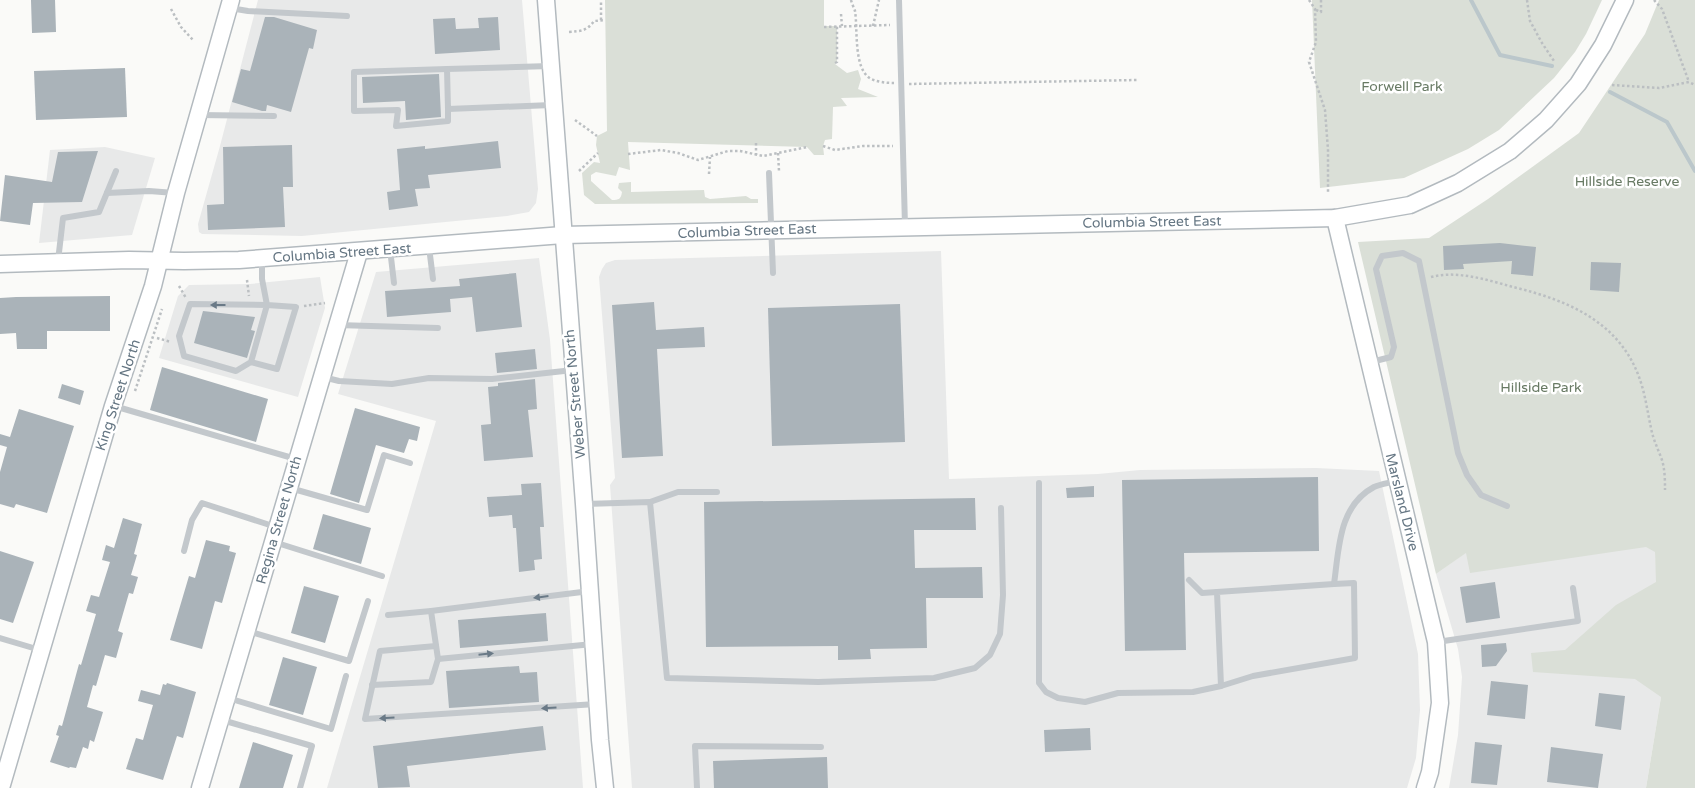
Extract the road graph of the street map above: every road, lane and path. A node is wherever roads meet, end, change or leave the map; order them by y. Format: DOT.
graph roads {
  1 [pos="546,0"];
  2 [pos="601,0"];
  3 [pos="851,0"];
  4 [pos="878,0"];
  5 [pos="899,0"];
  6 [pos="1309,0"];
  7 [pos="1321,0"];
  8 [pos="1528,0"];
  9 [pos="1625,0"];
  10 [pos="1654,0"];
  11 [pos="230,4"];
  12 [pos="171,9"];
  13 [pos="1315,9"];
  14 [pos="841,14"];
  15 [pos="346,16"];
  16 [pos="601,20"];
  17 [pos="605,20"];
  18 [pos="889,25"];
  19 [pos="837,26"];
  20 [pos="842,26"];
  21 [pos="856,26"];
  22 [pos="873,26"];
  23 [pos="824,27"];
  24 [pos="569,32"];
  25 [pos="193,40"];
  26 [pos="1554,61"];
  27 [pos="835,63"];
  28 [pos="551,66"];
  29 [pos="447,69"];
  30 [pos="1138,80"];
  31 [pos="1689,82"];
  32 [pos="901,84"];
  33 [pos="1612,85"];
  34 [pos="1695,85"];
  35 [pos="554,105"];
  36 [pos="448,109"];
  37 [pos="198,116"];
  38 [pos="274,116"];
  39 [pos="576,120"];
  40 [pos="597,136"];
  41 [pos="756,142"];
  42 [pos="823,146"];
  43 [pos="903,146"];
  44 [pos="807,147"];
  45 [pos="598,153"];
  46 [pos="778,153"];
  47 [pos="628,154"];
  48 [pos="756,155"];
  49 [pos="710,157"];
  50 [pos="116,171"];
  51 [pos="579,172"];
  52 [pos="769,173"];
  53 [pos="779,173"];
  54 [pos="709,174"];
  55 [pos="1328,192"];
  56 [pos="176,193"];
  57 [pos="107,194"];
  58 [pos="1335,218"];
  59 [pos="905,227"];
  60 [pos="771,230"];
  61 [pos="563,235"];
  62 [pos="429,246"];
  63 [pos="390,249"];
  64 [pos="358,252"];
  65 [pos="262,259"];
  66 [pos="160,261"];
  67 [pos="58,262"];
  68 [pos="0,264"];
  69 [pos="773,273"];
  70 [pos="433,279"];
  71 [pos="1422,279"];
  72 [pos="248,280"];
  73 [pos="394,283"];
  74 [pos="325,303"];
  75 [pos="249,305"];
  76 [pos="266,305"];
  77 [pos="296,307"];
  78 [pos="336,325"];
  79 [pos="438,328"];
  80 [pos="158,338"];
  81 [pos="180,342"];
  82 [pos="251,362"];
  83 [pos="1369,362"];
  84 [pos="573,370"];
  85 [pos="322,376"];
  86 [pos="113,406"];
  87 [pos="297,459"];
  88 [pos="410,463"];
  89 [pos="1396,481"];
  90 [pos="1039,483"];
  91 [pos="289,487"];
  92 [pos="1665,490"];
  93 [pos="717,492"];
  94 [pos="650,502"];
  95 [pos="584,504"];
  96 [pos="1507,506"];
  97 [pos="1001,508"];
  98 [pos="275,535"];
  99 [pos="184,551"];
  100 [pos="382,576"];
  101 [pos="1189,580"];
  102 [pos="1334,584"];
  103 [pos="1573,588"];
  104 [pos="590,591"];
  105 [pos="1217,592"];
  106 [pos="368,601"];
  107 [pos="431,612"];
  108 [pos="388,615"];
  109 [pos="247,630"];
  110 [pos="0,638"];
  111 [pos="1436,642"];
  112 [pos="593,644"];
  113 [pos="436,646"];
  114 [pos="42,651"];
  115 [pos="438,659"];
  116 [pos="346,676"];
  117 [pos="372,685"];
  118 [pos="1220,686"];
  119 [pos="227,698"];
  120 [pos="597,704"];
  121 [pos="220,720"];
  122 [pos="821,747"];
  123 [pos="1,788"];
  124 [pos="200,788"];
  125 [pos="300,788"];
  126 [pos="605,788"];
  127 [pos="697,788"];
  128 [pos="1425,788"];
  1 -- 28 [label="main road, Weber Street North"];
  2 -- 16 [label="path"];
  3 -- 21 [label="path"];
  4 -- 22 [label="path"];
  5 -- 32 [label="lane"];
  6 -- 13 [label="path"];
  7 -- 13 [label="path"];
  8 -- 26 [label="path"];
  9 -- 58 [label="main road, Columbia Street East"];
  10 -- 31 [label="path"];
  11 -- 15 [label="lane"];
  11 -- 37 [label="main road, King Street North"];
  12 -- 25 [label="path"];
  13 -- 55 [label="path"];
  14 -- 20 [label="path"];
  16 -- 17 [label="path"];
  16 -- 24 [label="path"];
  18 -- 22 [label="path"];
  19 -- 20 [label="path"];
  19 -- 23 [label="path"];
  19 -- 27 [label="path"];
  20 -- 21 [label="path"];
  21 -- 22 [label="path"];
  21 -- 32 [label="path"];
  28 -- 29 [label="lane"];
  28 -- 35 [label="main road, Weber Street North"];
  29 -- 36 [label="lane"];
  29 -- 36 [label="lane"];
  30 -- 32 [label="path"];
  31 -- 33 [label="path"];
  31 -- 34 [label="path"];
  32 -- 43 [label="lane"];
  35 -- 36 [label="lane"];
  35 -- 61 [label="main road, Weber Street North"];
  37 -- 38 [label="lane"];
  37 -- 56 [label="main road, King Street North"];
  39 -- 40 [label="path"];
  41 -- 48 [label="path"];
  42 -- 43 [label="path"];
  43 -- 59 [label="lane"];
  44 -- 46 [label="path"];
  45 -- 51 [label="path"];
  46 -- 48 [label="path"];
  46 -- 53 [label="path"];
  47 -- 49 [label="path"];
  48 -- 49 [label="path"];
  49 -- 54 [label="path"];
  50 -- 57 [label="lane"];
  52 -- 60 [label="lane"];
  56 -- 57 [label="lane"];
  56 -- 66 [label="main road, King Street North"];
  57 -- 67 [label="lane"];
  58 -- 59 [label="main road, Columbia Street East"];
  58 -- 83 [label="main road, Marsland Drive"];
  59 -- 60 [label="main road, Columbia Street East"];
  60 -- 61 [label="main road, Columbia Street East"];
  60 -- 69 [label="lane"];
  61 -- 62 [label="main road, Columbia Street East"];
  61 -- 84 [label="main road, Weber Street North"];
  62 -- 63 [label="main road, Columbia Street East"];
  62 -- 70 [label="lane"];
  63 -- 64 [label="main road, Columbia Street East"];
  63 -- 73 [label="lane"];
  64 -- 65 [label="main road, Columbia Street East"];
  64 -- 78 [label="main road, Regina Street North"];
  65 -- 66 [label="main road, Columbia Street East"];
  65 -- 76 [label="lane"];
  66 -- 67 [label="main road, Columbia Street East"];
  66 -- 86 [label="main road, King Street North"];
  67 -- 68 [label="main road, Columbia Street East"];
  71 -- 83 [label="lane"];
  71 -- 92 [label="path"];
  71 -- 96 [label="lane"];
  72 -- 75 [label="path"];
  74 -- 77 [label="path"];
  75 -- 76 [label="lane"];
  75 -- 81 [label="lane, one-way"];
  76 -- 77 [label="lane"];
  76 -- 82 [label="lane"];
  77 -- 82 [label="lane"];
  78 -- 79 [label="lane"];
  78 -- 85 [label="main road, Regina Street North"];
  80 -- 81 [label="path"];
  81 -- 82 [label="lane"];
  83 -- 89 [label="main road, Marsland Drive"];
  84 -- 85 [label="lane"];
  84 -- 95 [label="main road, Weber Street North"];
  85 -- 87 [label="main road, Regina Street North"];
  86 -- 87 [label="lane"];
  86 -- 114 [label="main road, King Street North"];
  87 -- 91 [label="main road, Regina Street North"];
  88 -- 91 [label="lane"];
  89 -- 102 [label="lane"];
  89 -- 111 [label="main road, Marsland Drive"];
  90 -- 118 [label="lane"];
  91 -- 98 [label="main road, Regina Street North"];
  93 -- 94 [label="lane"];
  94 -- 95 [label="lane"];
  94 -- 97 [label="lane"];
  95 -- 104 [label="main road, Weber Street North"];
  98 -- 99 [label="lane"];
  98 -- 100 [label="lane"];
  98 -- 109 [label="main road, Regina Street North"];
  101 -- 105 [label="lane"];
  102 -- 105 [label="lane"];
  102 -- 118 [label="lane"];
  103 -- 111 [label="lane"];
  104 -- 107 [label="lane, one-way"];
  104 -- 112 [label="main road, Weber Street North"];
  105 -- 118 [label="lane"];
  106 -- 109 [label="lane"];
  107 -- 108 [label="lane"];
  107 -- 113 [label="lane"];
  109 -- 119 [label="main road, Regina Street North"];
  110 -- 114 [label="lane"];
  111 -- 128 [label="main road, Marsland Drive"];
  115 -- 112 [label="lane, one-way"];
  112 -- 120 [label="main road, Weber Street North"];
  113 -- 115 [label="lane"];
  113 -- 117 [label="lane"];
  114 -- 123 [label="main road, King Street North"];
  115 -- 117 [label="lane"];
  116 -- 119 [label="lane"];
  120 -- 117 [label="lane, one-way"];
  119 -- 121 [label="main road, Regina Street North"];
  120 -- 126 [label="main road, Weber Street North"];
  121 -- 124 [label="main road, Regina Street North"];
  121 -- 125 [label="lane"];
  122 -- 127 [label="lane"];
}
